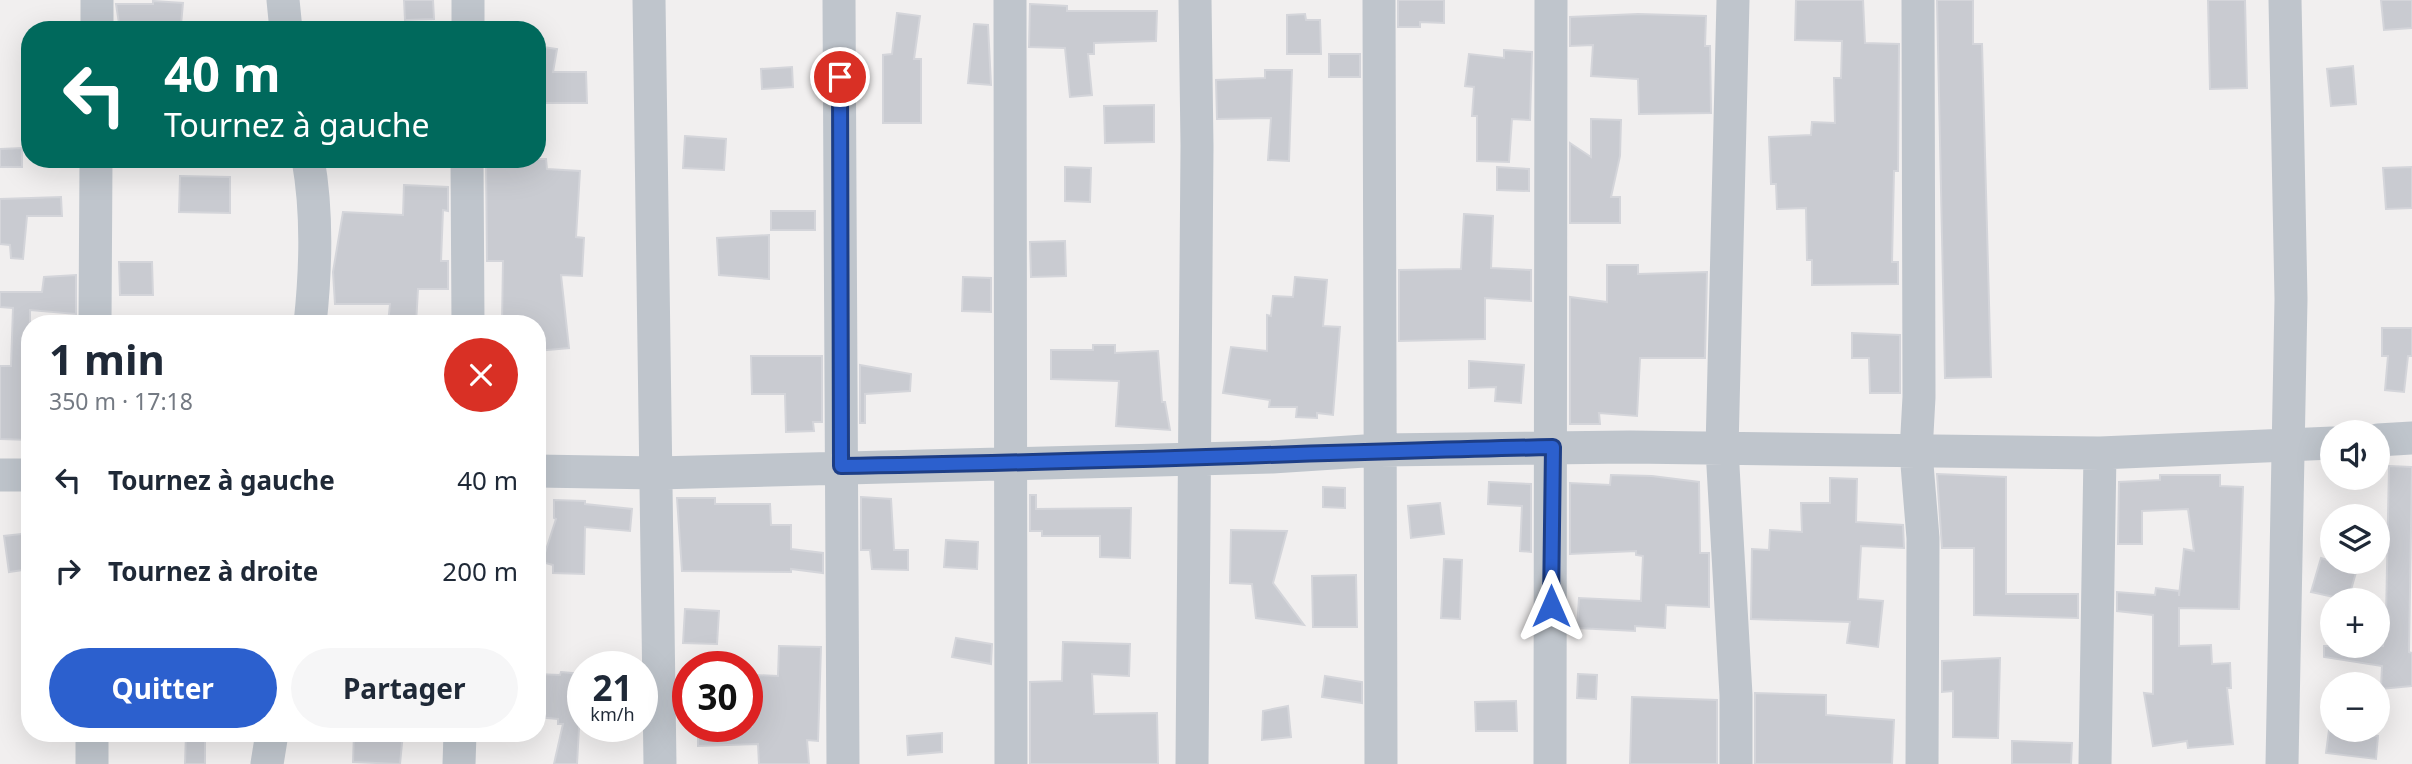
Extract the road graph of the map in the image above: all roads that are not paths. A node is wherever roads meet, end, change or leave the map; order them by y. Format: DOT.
graph roads {
  1 [pos="97,0"];
  2 [pos="284,0"];
  3 [pos="468,0"];
  4 [pos="649,0"];
  5 [pos="839,0"];
  6 [pos="1010,0"];
  7 [pos="1195,0"];
  8 [pos="1379,0"];
  9 [pos="1551,0"];
  10 [pos="1733,0"];
  11 [pos="1918,0"];
  12 [pos="2285,0"];
  13 [pos="97,21"];
  14 [pos="285,21"];
  15 [pos="468,21"];
  16 [pos="96,168"];
  17 [pos="310,168"];
  18 [pos="467,168"];
  19 [pos="95,315"];
  20 [pos="311,315"];
  21 [pos="468,315"];
  22 [pos="2412,438"];
  23 [pos="2390,439"];
  24 [pos="2320,444"];
  25 [pos="1553,447"];
  26 [pos="2288,447"];
  27 [pos="1722,449"];
  28 [pos="1380,450"];
  29 [pos="1916,452"];
  30 [pos="2100,453"];
  31 [pos="1194,460"];
  32 [pos="1012,464"];
  33 [pos="841,466"];
  34 [pos="546,471"];
  35 [pos="657,473"];
  36 [pos="0,475"];
  37 [pos="21,475"];
  38 [pos="92,742"];
  39 [pos="271,742"];
  40 [pos="460,742"];
  41 [pos="92,764"];
  42 [pos="267,764"];
  43 [pos="459,764"];
  44 [pos="660,764"];
  45 [pos="843,764"];
  46 [pos="1011,764"];
  47 [pos="1192,764"];
  48 [pos="1381,764"];
  49 [pos="1550,764"];
  50 [pos="1736,764"];
  51 [pos="1922,764"];
  52 [pos="2095,764"];
  53 [pos="2282,764"];
  1 -- 13 [label="street"];
  2 -- 14 [label="street"];
  3 -- 15 [label="street"];
  4 -- 35 [label="street"];
  5 -- 33 [label="street"];
  6 -- 32 [label="street"];
  7 -- 31 [label="street"];
  8 -- 28 [label="street"];
  9 -- 25 [label="street"];
  10 -- 27 [label="street"];
  11 -- 29 [label="street"];
  12 -- 26 [label="street"];
  16 -- 19 [label="street"];
  17 -- 20 [label="street"];
  18 -- 21 [label="street"];
  22 -- 23 [label="street"];
  24 -- 26 [label="street"];
  25 -- 27 [label="street"];
  25 -- 28 [label="street"];
  25 -- 49 [label="street"];
  26 -- 30 [label="street"];
  26 -- 53 [label="street"];
  27 -- 29 [label="street"];
  27 -- 50 [label="street"];
  28 -- 31 [label="street"];
  28 -- 48 [label="street"];
  29 -- 30 [label="street"];
  29 -- 51 [label="street"];
  30 -- 52 [label="street"];
  31 -- 32 [label="street"];
  31 -- 47 [label="street"];
  32 -- 33 [label="street"];
  32 -- 46 [label="street"];
  33 -- 35 [label="street"];
  33 -- 45 [label="street"];
  34 -- 35 [label="street"];
  35 -- 44 [label="street"];
  36 -- 37 [label="street"];
  38 -- 41 [label="street"];
  39 -- 42 [label="street"];
  40 -- 43 [label="street"];
}
